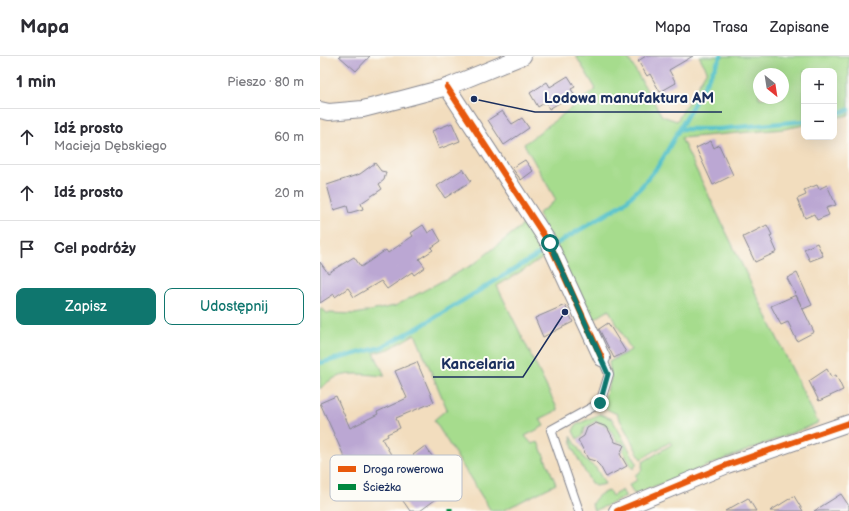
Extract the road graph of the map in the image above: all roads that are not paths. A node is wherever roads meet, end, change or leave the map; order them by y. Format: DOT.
graph roads {
  1 [pos="523,56"];
  2 [pos="447,87"];
  3 [pos="320,110"];
  4 [pos="602,358"];
  5 [pos="849,423"];
  6 [pos="579,511"];
  7 [pos="617,511"];
  1 -- 2 [label="street"];
  2 -- 3 [label="street"];
  2 -- 4 [label="street"];
  4 -- 6 [label="lane"];
  5 -- 7 [label="street"];
}
